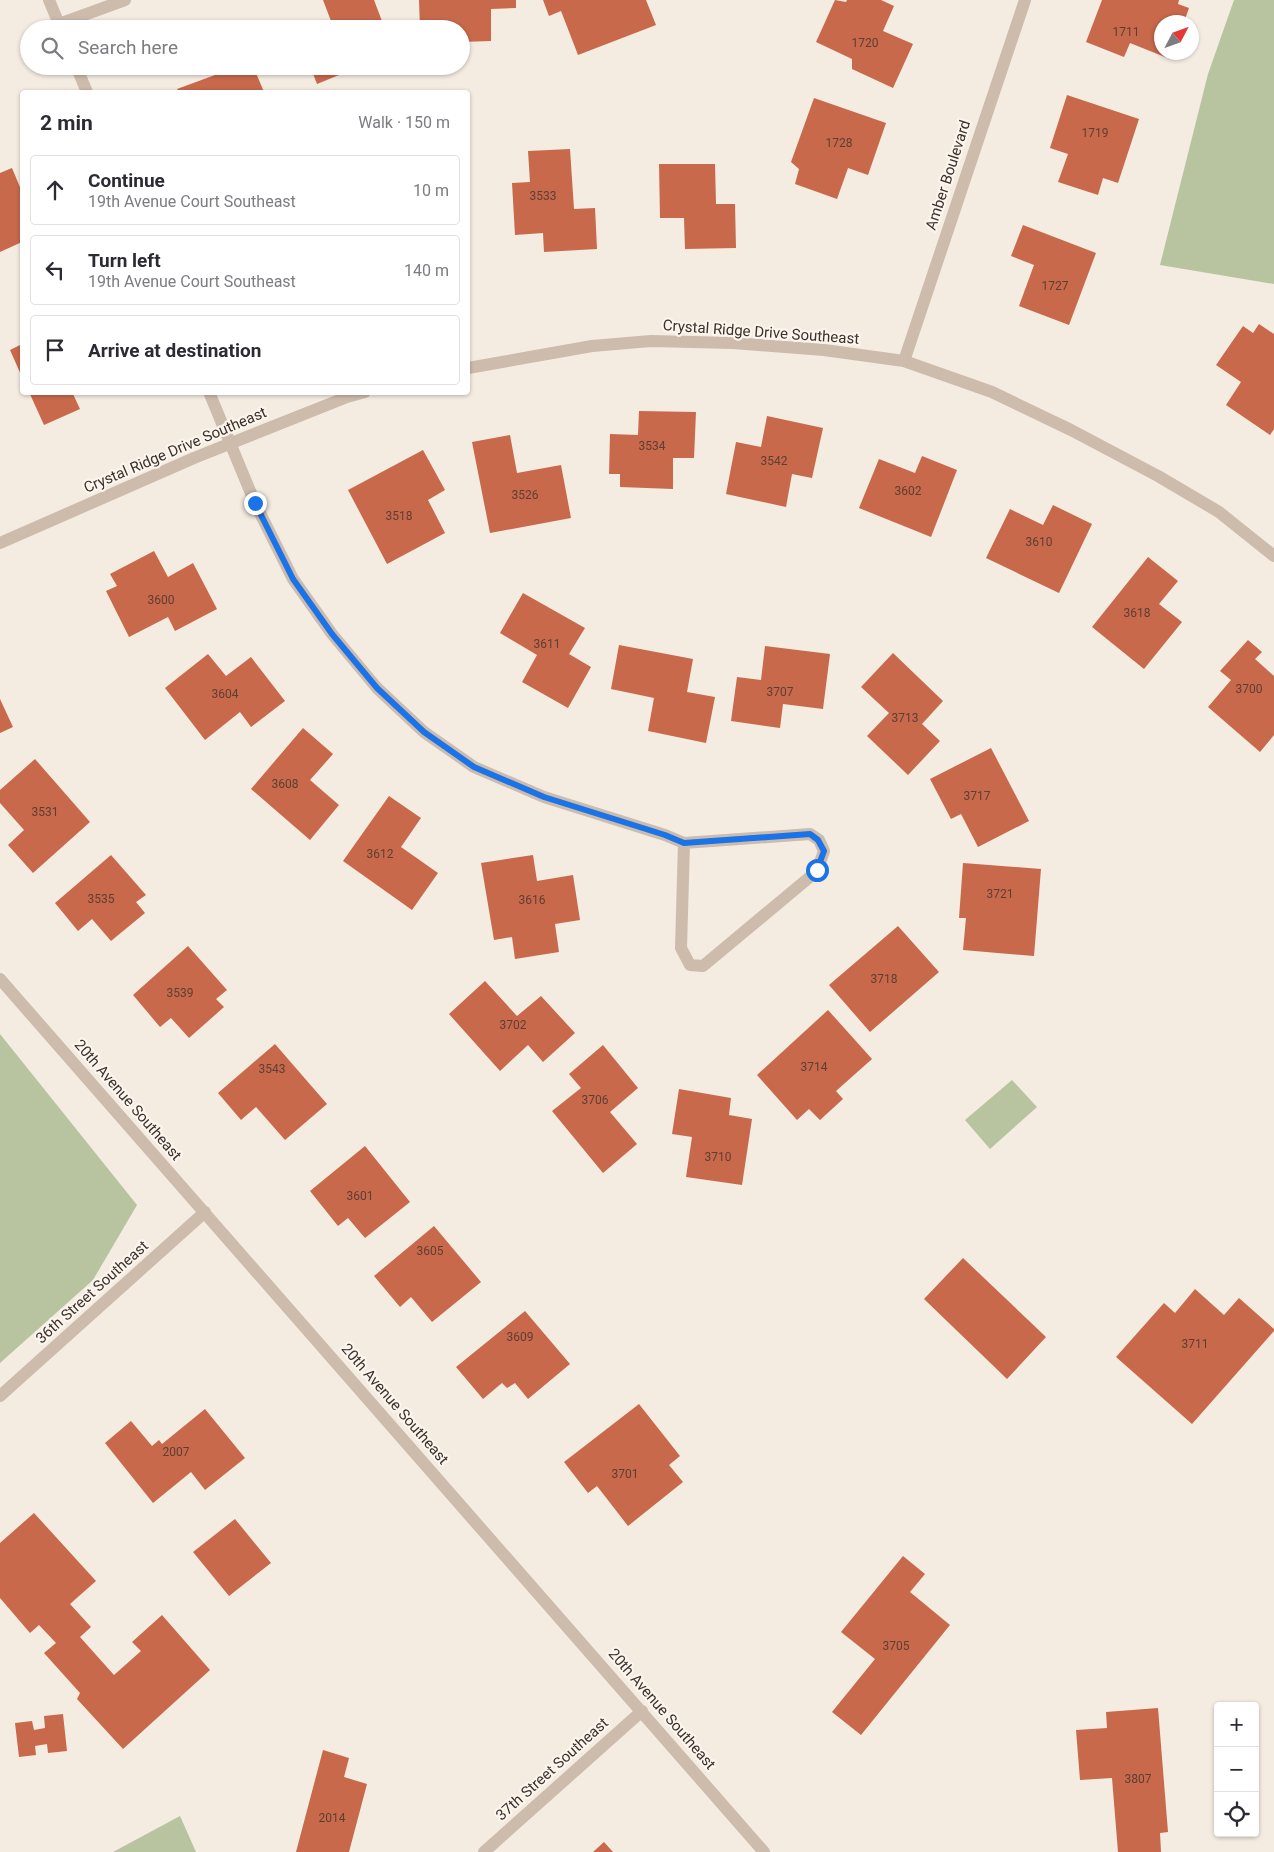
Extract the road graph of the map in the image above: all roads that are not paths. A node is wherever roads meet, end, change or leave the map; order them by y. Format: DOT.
graph roads {
  1 [pos="49,0"];
  2 [pos="125,0"];
  3 [pos="1025,0"];
  4 [pos="57,20"];
  5 [pos="75,20"];
  6 [pos="80,75"];
  7 [pos="86,90"];
  8 [pos="904,361"];
  9 [pos="470,368"];
  10 [pos="210,395"];
  11 [pos="354,395"];
  12 [pos="231,443"];
  13 [pos="0,543"];
  14 [pos="1274,556"];
  15 [pos="684,843"];
  16 [pos="0,979"];
  17 [pos="205,1212"];
  18 [pos="0,1396"];
  19 [pos="642,1711"];
  20 [pos="484,1852"];
  21 [pos="764,1852"];
  1 -- 4 [label="street"];
  2 -- 5 [label="street"];
  3 -- 8 [label="street, Amber Boulevard"];
  6 -- 7 [label="street"];
  8 -- 9 [label="street, Crystal Ridge Drive Southeast"];
  8 -- 14 [label="street, Crystal Ridge Drive Southeast"];
  10 -- 12 [label="street"];
  11 -- 12 [label="street, Crystal Ridge Drive Southeast"];
  12 -- 13 [label="street, Crystal Ridge Drive Southeast"];
  12 -- 15 [label="street"];
  15 -- 15 [label="street"];
  16 -- 17 [label="street, 20th Avenue Southeast"];
  17 -- 18 [label="street, 36th Street Southeast"];
  17 -- 19 [label="street, 20th Avenue Southeast"];
  19 -- 20 [label="street, 37th Street Southeast"];
  19 -- 21 [label="street, 20th Avenue Southeast"];
}
